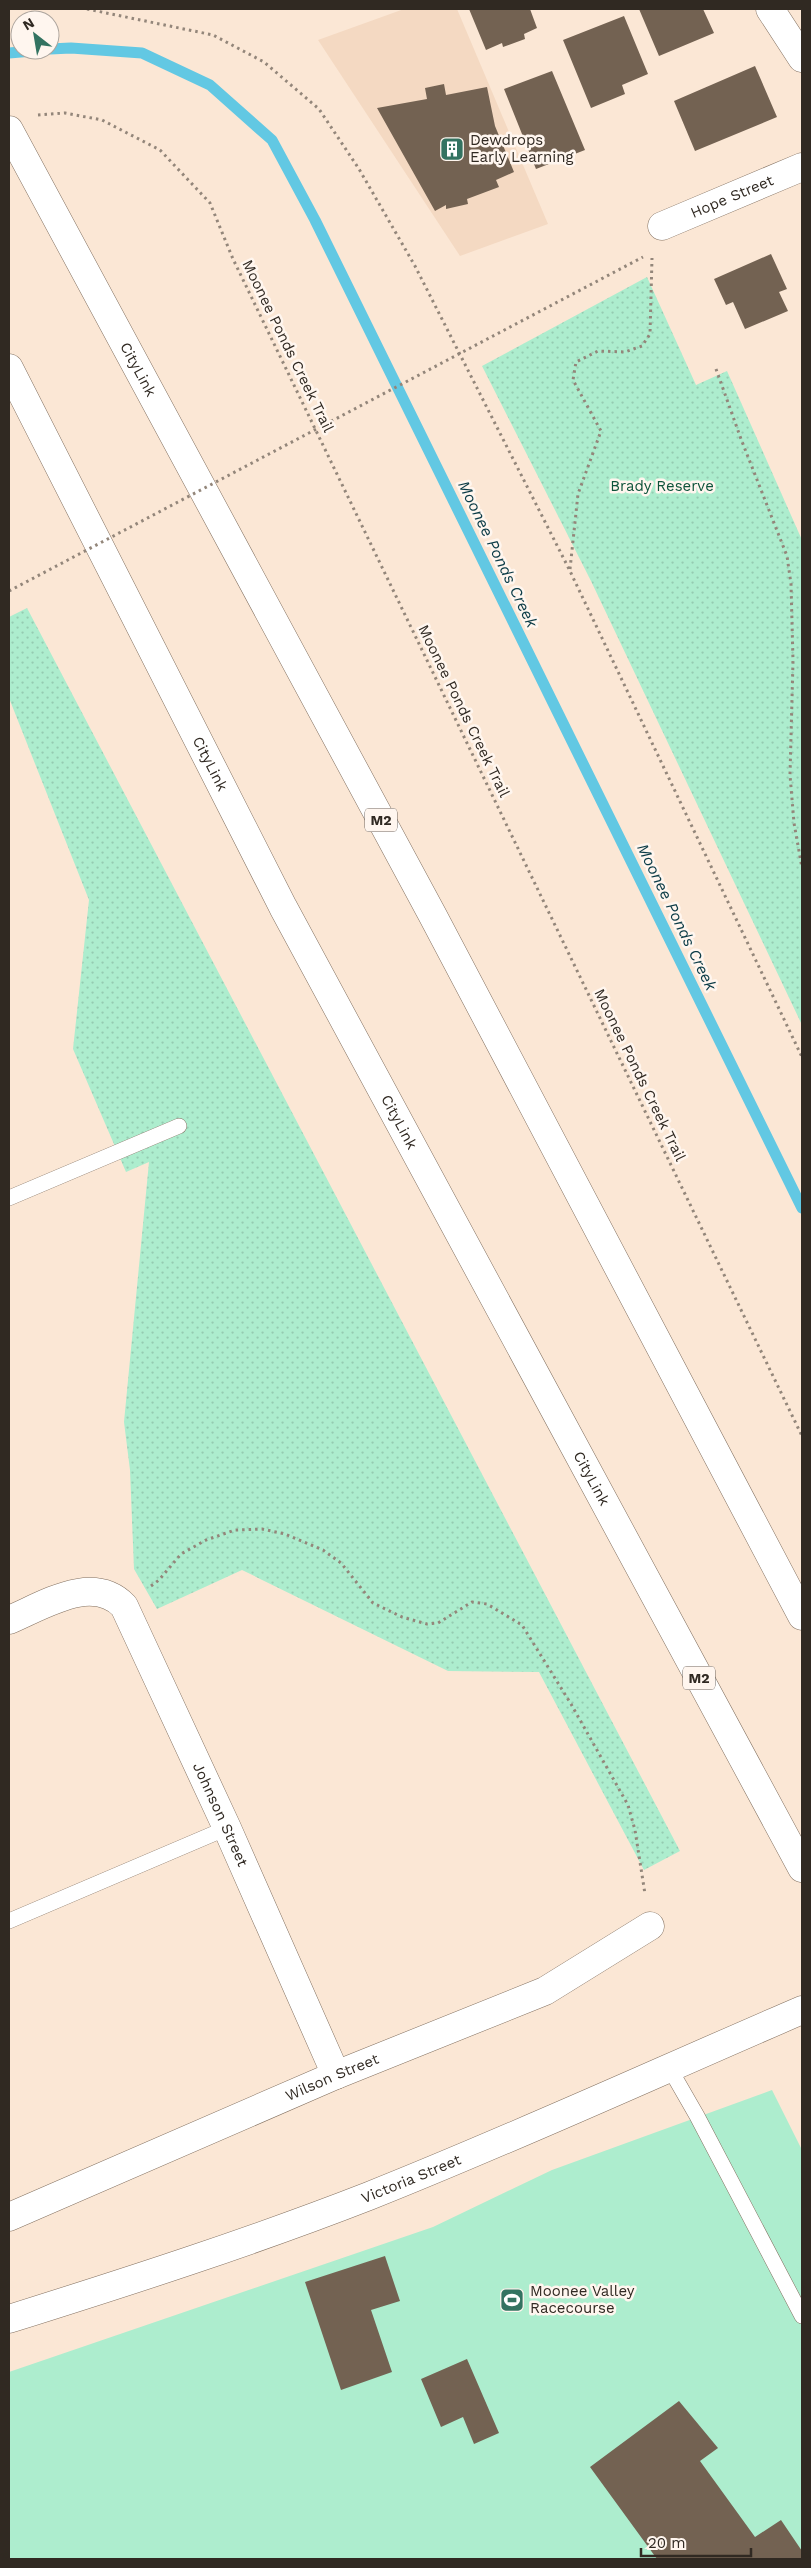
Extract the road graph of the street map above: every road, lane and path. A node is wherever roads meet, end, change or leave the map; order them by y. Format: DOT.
graph roads {
  1 [pos="87,9"];
  2 [pos="770,9"];
  3 [pos="802,58"];
  4 [pos="37,116"];
  5 [pos="12,136"];
  6 [pos="802,168"];
  7 [pos="662,226"];
  8 [pos="652,254"];
  9 [pos="643,257"];
  10 [pos="9,368"];
  11 [pos="716,369"];
  12 [pos="570,569"];
  13 [pos="9,592"];
  14 [pos="802,868"];
  15 [pos="802,1057"];
  16 [pos="179,1126"];
  17 [pos="9,1198"];
  18 [pos="802,1436"];
  19 [pos="124,1606"];
  20 [pos="802,1616"];
  21 [pos="9,1620"];
  22 [pos="227,1828"];
  23 [pos="802,1868"];
  24 [pos="9,1921"];
  25 [pos="650,1926"];
  26 [pos="794,2013"];
  27 [pos="670,2069"];
  28 [pos="336,2075"];
  29 [pos="9,2216"];
  30 [pos="802,2316"];
  31 [pos="9,2319"];
  1 -- 12 [label="path"];
  2 -- 3 [label="main road"];
  4 -- 18 [label="path, Moonee Ponds Creek Trail"];
  5 -- 20 [label="main road, CityLink / M2"];
  6 -- 7 [label="main road, Hope Street"];
  8 -- 12 [label="path"];
  9 -- 13 [label="path, bridge"];
  10 -- 23 [label="main road, CityLink / M2"];
  11 -- 14 [label="path"];
  12 -- 15 [label="path"];
  16 -- 17 [label="lane"];
  19 -- 21 [label="main road"];
  19 -- 22 [label="main road, Johnson Street"];
  19 -- 25 [label="path"];
  22 -- 24 [label="lane"];
  22 -- 28 [label="main road, Johnson Street"];
  25 -- 28 [label="main road, Wilson Street"];
  26 -- 27 [label="main road, Victoria Street"];
  27 -- 30 [label="lane"];
  27 -- 31 [label="main road, Victoria Street"];
  28 -- 29 [label="main road, Wilson Street"];
}
